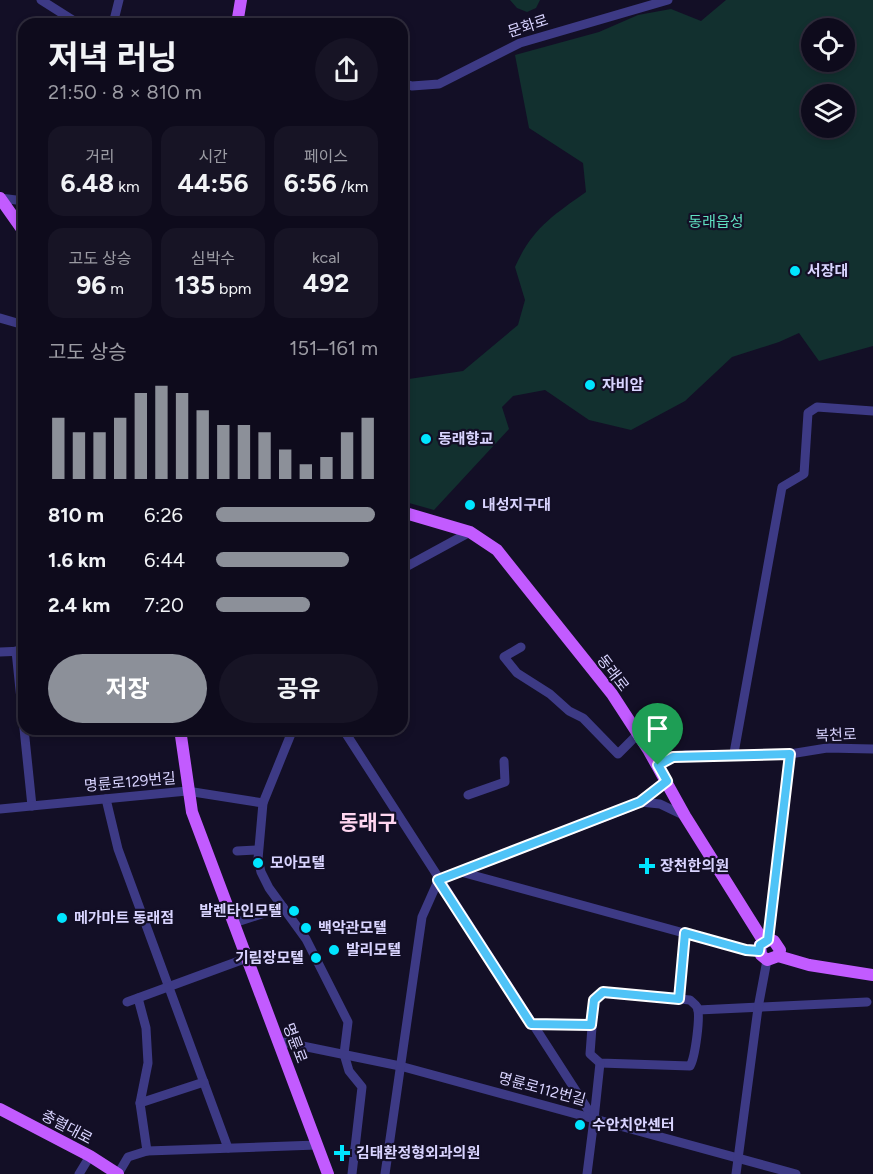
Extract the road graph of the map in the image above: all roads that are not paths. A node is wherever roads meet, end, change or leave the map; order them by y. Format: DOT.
graph roads {
  1 [pos="41,0"];
  2 [pos="119,0"];
  3 [pos="241,0"];
  4 [pos="668,0"];
  5 [pos="70,18"];
  6 [pos="114,18"];
  7 [pos="238,18"];
  8 [pos="408,85"];
  9 [pos="0,198"];
  10 [pos="18,200"];
  11 [pos="18,224"];
  12 [pos="0,318"];
  13 [pos="18,323"];
  14 [pos="873,411"];
  15 [pos="408,514"];
  16 [pos="470,532"];
  17 [pos="408,566"];
  18 [pos="521,646"];
  19 [pos="18,651"];
  20 [pos="0,652"];
  21 [pos="27,735"];
  22 [pos="181,735"];
  23 [pos="290,735"];
  24 [pos="347,735"];
  25 [pos="638,735"];
  26 [pos="873,749"];
  27 [pos="734,753"];
  28 [pos="790,754"];
  29 [pos="504,761"];
  30 [pos="658,765"];
  31 [pos="667,781"];
  32 [pos="187,791"];
  33 [pos="468,795"];
  34 [pos="106,799"];
  35 [pos="640,802"];
  36 [pos="263,803"];
  37 [pos="32,806"];
  38 [pos="0,809"];
  39 [pos="685,816"];
  40 [pos="258,850"];
  41 [pos="237,852"];
  42 [pos="461,872"];
  43 [pos="438,880"];
  44 [pos="283,907"];
  45 [pos="234,923"];
  46 [pos="685,933"];
  47 [pos="767,950"];
  48 [pos="247,958"];
  49 [pos="873,975"];
  50 [pos="169,987"];
  51 [pos="138,998"];
  52 [pos="679,999"];
  53 [pos="127,1002"];
  54 [pos="867,1002"];
  55 [pos="758,1008"];
  56 [pos="698,1010"];
  57 [pos="531,1024"];
  58 [pos="591,1025"];
  59 [pos="278,1041"];
  60 [pos="344,1054"];
  61 [pos="600,1063"];
  62 [pos="400,1066"];
  63 [pos="204,1083"];
  64 [pos="140,1103"];
  65 [pos="0,1109"];
  66 [pos="594,1119"];
  67 [pos="317,1145"];
  68 [pos="228,1148"];
  69 [pos="147,1151"];
  70 [pos="90,1156"];
  71 [pos="738,1158"];
  72 [pos="80,1174"];
  73 [pos="118,1174"];
  74 [pos="328,1174"];
  75 [pos="352,1174"];
  76 [pos="385,1174"];
  77 [pos="587,1174"];
  78 [pos="736,1174"];
  79 [pos="796,1174"];
  1 -- 5 [label="street"];
  2 -- 6 [label="street"];
  3 -- 7 [label="main road"];
  4 -- 8 [label="street, 문화로"];
  9 -- 10 [label="street"];
  9 -- 11 [label="main road"];
  12 -- 13 [label="street"];
  14 -- 27 [label="street"];
  15 -- 16 [label="main road, 동래로"];
  16 -- 17 [label="street"];
  16 -- 25 [label="main road, 동래로"];
  18 -- 25 [label="street"];
  19 -- 20 [label="street"];
  21 -- 37 [label="street"];
  22 -- 32 [label="main road, 명륜로"];
  23 -- 36 [label="street"];
  24 -- 43 [label="street"];
  25 -- 30 [label="main road, 동래로"];
  26 -- 28 [label="street, 복천로"];
  27 -- 28 [label="street, 복천로"];
  27 -- 30 [label="street, 복천로"];
  28 -- 47 [label="street"];
  29 -- 33 [label="street"];
  30 -- 31 [label="main road, 동래로"];
  31 -- 35 [label="street"];
  31 -- 39 [label="main road, 동래로"];
  32 -- 34 [label="street, 명륜로129번길"];
  32 -- 36 [label="street, 명륜로129번길"];
  32 -- 45 [label="main road, 명륜로"];
  34 -- 37 [label="street, 명륜로129번길"];
  34 -- 50 [label="street"];
  35 -- 39 [label="street"];
  35 -- 42 [label="street"];
  36 -- 40 [label="street"];
  37 -- 38 [label="street, 명륜로129번길"];
  39 -- 47 [label="main road, 동래로"];
  40 -- 41 [label="street"];
  40 -- 44 [label="street"];
  42 -- 43 [label="street"];
  42 -- 46 [label="street"];
  43 -- 57 [label="street"];
  43 -- 62 [label="street"];
  44 -- 45 [label="street"];
  44 -- 60 [label="street"];
  45 -- 48 [label="main road, 명륜로"];
  46 -- 47 [label="street"];
  46 -- 52 [label="street"];
  47 -- 49 [label="main road"];
  47 -- 55 [label="street"];
  48 -- 50 [label="street"];
  48 -- 59 [label="main road, 명륜로"];
  50 -- 51 [label="street"];
  50 -- 63 [label="street"];
  51 -- 53 [label="street"];
  51 -- 64 [label="street"];
  52 -- 56 [label="street"];
  52 -- 58 [label="street"];
  54 -- 55 [label="street"];
  55 -- 56 [label="street"];
  55 -- 71 [label="street"];
  56 -- 61 [label="street"];
  57 -- 58 [label="street"];
  57 -- 66 [label="street"];
  58 -- 61 [label="street"];
  59 -- 60 [label="street, 명륜로112번길"];
  59 -- 67 [label="main road, 명륜로"];
  60 -- 62 [label="street, 명륜로112번길"];
  60 -- 75 [label="street"];
  61 -- 66 [label="street"];
  62 -- 66 [label="street, 명륜로112번길"];
  62 -- 76 [label="street"];
  63 -- 64 [label="street"];
  63 -- 68 [label="street"];
  64 -- 69 [label="street"];
  65 -- 70 [label="main road, 충렬대로"];
  66 -- 71 [label="street, 명륜로112번길"];
  66 -- 77 [label="street"];
  67 -- 68 [label="street"];
  67 -- 74 [label="main road, 명륜로"];
  68 -- 69 [label="street"];
  69 -- 73 [label="street"];
  70 -- 72 [label="street"];
  70 -- 73 [label="main road, 충렬대로"];
  71 -- 78 [label="street"];
  71 -- 79 [label="street, 명륜로112번길"];
}
